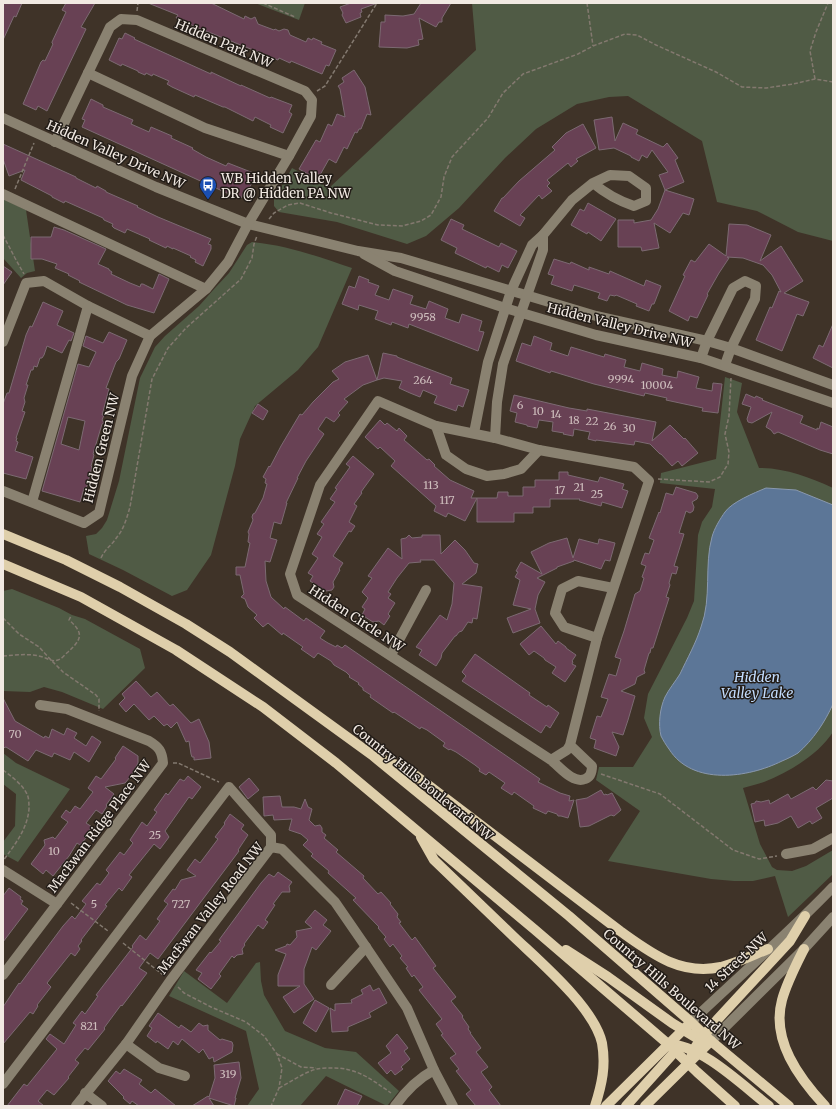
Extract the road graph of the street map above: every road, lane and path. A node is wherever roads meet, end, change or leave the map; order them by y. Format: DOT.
graph roads {
  1 [pos="263,3"];
  2 [pos="377,3"];
  3 [pos="587,3"];
  4 [pos="828,3"];
  5 [pos="295,17"];
  6 [pos="593,46"];
  7 [pos="88,73"];
  8 [pos="815,79"];
  9 [pos="833,82"];
  10 [pos="308,96"];
  11 [pos="3,118"];
  12 [pos="38,134"];
  13 [pos="55,142"];
  14 [pos="290,156"];
  15 [pos="593,183"];
  16 [pos="6,196"];
  17 [pos="248,224"];
  18 [pos="262,228"];
  19 [pos="3,235"];
  20 [pos="543,235"];
  21 [pos="358,251"];
  22 [pos="26,283"];
  23 [pos="206,289"];
  24 [pos="511,291"];
  25 [pos="527,296"];
  26 [pos="88,306"];
  27 [pos="506,308"];
  28 [pos="521,313"];
  29 [pos="150,336"];
  30 [pos="707,341"];
  31 [pos="3,342"];
  32 [pos="731,348"];
  33 [pos="701,358"];
  34 [pos="725,365"];
  35 [pos="731,376"];
  36 [pos="833,385"];
  37 [pos="833,403"];
  38 [pos="436,426"];
  39 [pos="474,433"];
  40 [pos="495,438"];
  41 [pos="539,450"];
  42 [pos="649,481"];
  43 [pos="3,491"];
  44 [pos="32,502"];
  45 [pos="3,534"];
  46 [pos="101,558"];
  47 [pos="3,564"];
  48 [pos="613,588"];
  49 [pos="426,590"];
  50 [pos="71,616"];
  51 [pos="3,618"];
  52 [pos="597,638"];
  53 [pos="391,655"];
  54 [pos="3,656"];
  55 [pos="51,660"];
  56 [pos="40,705"];
  57 [pos="96,720"];
  58 [pos="570,745"];
  59 [pos="372,755"];
  60 [pos="551,760"];
  61 [pos="163,763"];
  62 [pos="3,770"];
  63 [pos="592,771"];
  64 [pos="229,787"];
  65 [pos="417,830"];
  66 [pos="833,838"];
  67 [pos="271,847"];
  68 [pos="786,854"];
  69 [pos="3,865"];
  70 [pos="833,887"];
  71 [pos="57,904"];
  72 [pos="805,916"];
  73 [pos="833,917"];
  74 [pos="534,929"];
  75 [pos="366,947"];
  76 [pos="768,949"];
  77 [pos="804,949"];
  78 [pos="3,975"];
  79 [pos="170,981"];
  80 [pos="330,985"];
  81 [pos="691,1022"];
  82 [pos="686,1031"];
  83 [pos="705,1039"];
  84 [pos="126,1044"];
  85 [pos="668,1044"];
  86 [pos="678,1049"];
  87 [pos="696,1053"];
  88 [pos="277,1054"];
  89 [pos="689,1064"];
  90 [pos="318,1069"];
  91 [pos="434,1070"];
  92 [pos="185,1076"];
  93 [pos="3,1084"];
  94 [pos="279,1088"];
  95 [pos="86,1094"];
  96 [pos="398,1103"];
  97 [pos="76,1106"];
  98 [pos="102,1106"];
  99 [pos="271,1106"];
  100 [pos="453,1106"];
  101 [pos="595,1106"];
  102 [pos="606,1106"];
  103 [pos="626,1106"];
  104 [pos="645,1106"];
  105 [pos="735,1106"];
  106 [pos="770,1106"];
  107 [pos="789,1106"];
  108 [pos="825,1106"];
  1 -- 5 [label="path"];
  2 -- 10 [label="path"];
  3 -- 6 [label="path"];
  4 -- 8 [label="path"];
  6 -- 8 [label="path"];
  6 -- 18 [label="path"];
  7 -- 10 [label="street, Hidden Park NW"];
  7 -- 13 [label="street, Hidden Park NW"];
  7 -- 14 [label="street"];
  8 -- 9 [label="path"];
  10 -- 14 [label="street"];
  11 -- 12 [label="street, Hidden Valley Drive NW"];
  12 -- 13 [label="street, Hidden Valley Drive NW"];
  12 -- 16 [label="path"];
  13 -- 17 [label="street, Hidden Valley Drive NW"];
  14 -- 17 [label="street"];
  15 -- 15 [label="street"];
  15 -- 20 [label="street"];
  16 -- 23 [label="street"];
  17 -- 18 [label="street, Hidden Valley Drive NW"];
  17 -- 23 [label="street, Hidden Green NW"];
  18 -- 21 [label="street, Hidden Valley Drive NW"];
  18 -- 46 [label="path"];
  19 -- 22 [label="path"];
  20 -- 24 [label="street"];
  20 -- 25 [label="street"];
  21 -- 24 [label="street, Hidden Valley Drive NW"];
  21 -- 27 [label="street, Hidden Valley Drive NW"];
  22 -- 26 [label="street"];
  22 -- 31 [label="street"];
  23 -- 29 [label="street, Hidden Green NW"];
  24 -- 25 [label="street, Hidden Valley Drive NW"];
  24 -- 27 [label="street"];
  25 -- 28 [label="street"];
  25 -- 30 [label="street, Hidden Valley Drive NW"];
  26 -- 29 [label="street"];
  26 -- 44 [label="street"];
  27 -- 28 [label="street, Hidden Valley Drive NW"];
  27 -- 39 [label="street"];
  28 -- 33 [label="street, Hidden Valley Drive NW"];
  28 -- 40 [label="street"];
  29 -- 44 [label="street, Hidden Green NW"];
  30 -- 32 [label="street, Hidden Valley Drive NW"];
  30 -- 32 [label="street"];
  30 -- 33 [label="street"];
  32 -- 34 [label="street"];
  32 -- 36 [label="street, Hidden Valley Drive NW"];
  33 -- 34 [label="street, Hidden Valley Drive NW"];
  34 -- 37 [label="street, Hidden Valley Drive NW"];
  35 -- 42 [label="path"];
  38 -- 39 [label="street, Hidden Circle NW"];
  38 -- 41 [label="street"];
  38 -- 53 [label="street, Hidden Circle NW"];
  39 -- 40 [label="street, Hidden Circle NW"];
  40 -- 41 [label="street, Hidden Circle NW"];
  41 -- 42 [label="street, Hidden Circle NW"];
  42 -- 48 [label="street"];
  43 -- 44 [label="street, Hidden Green NW"];
  45 -- 59 [label="main road, Country Hills Boulevard NW"];
  47 -- 65 [label="main road"];
  48 -- 52 [label="street"];
  48 -- 52 [label="street"];
  49 -- 53 [label="street"];
  50 -- 55 [label="path"];
  51 -- 55 [label="path"];
  52 -- 58 [label="street"];
  53 -- 60 [label="street, Hidden Circle NW"];
  54 -- 55 [label="path"];
  55 -- 57 [label="path"];
  56 -- 57 [label="street, MacEwan Ridge Place NW"];
  57 -- 61 [label="street, MacEwan Ridge Place NW"];
  58 -- 60 [label="street"];
  58 -- 63 [label="street"];
  59 -- 76 [label="main road"];
  59 -- 81 [label="main road, Country Hills Boulevard NW"];
  60 -- 63 [label="street, Hidden Circle NW"];
  61 -- 64 [label="path"];
  61 -- 71 [label="street, MacEwan Ridge Place NW"];
  62 -- 69 [label="path"];
  63 -- 68 [label="path"];
  64 -- 67 [label="street"];
  64 -- 93 [label="street"];
  65 -- 74 [label="main road"];
  65 -- 101 [label="main road"];
  66 -- 68 [label="street"];
  67 -- 75 [label="street, MacEwan Valley Road NW"];
  67 -- 79 [label="street, MacEwan Valley Road NW"];
  69 -- 71 [label="street"];
  70 -- 72 [label="street, 14 Street NW"];
  71 -- 78 [label="street, MacEwan Ridge Place NW"];
  72 -- 76 [label="street, 14 Street NW"];
  72 -- 83 [label="main road"];
  73 -- 77 [label="street"];
  74 -- 82 [label="main road"];
  74 -- 85 [label="main road"];
  75 -- 80 [label="street"];
  75 -- 91 [label="street, MacEwan Valley Road NW"];
  76 -- 81 [label="street, 14 Street NW"];
  77 -- 83 [label="street"];
  77 -- 108 [label="main road"];
  79 -- 84 [label="street, MacEwan Valley Road NW"];
  79 -- 88 [label="path"];
  81 -- 82 [label="main road, 14 Street NW"];
  81 -- 83 [label="main road, Country Hills Boulevard NW"];
  82 -- 83 [label="main road"];
  82 -- 85 [label="main road, 14 Street NW"];
  82 -- 86 [label="main road"];
  83 -- 87 [label="main road"];
  83 -- 107 [label="main road, Country Hills Boulevard NW"];
  84 -- 92 [label="street"];
  84 -- 95 [label="street, MacEwan Valley Road NW"];
  85 -- 86 [label="main road"];
  85 -- 102 [label="main road, 14 Street NW"];
  86 -- 87 [label="main road"];
  86 -- 89 [label="main road"];
  86 -- 103 [label="main road"];
  87 -- 89 [label="main road"];
  87 -- 106 [label="main road"];
  88 -- 90 [label="path"];
  88 -- 94 [label="path"];
  89 -- 104 [label="main road"];
  89 -- 105 [label="main road"];
  90 -- 94 [label="path"];
  90 -- 96 [label="path"];
  91 -- 96 [label="street"];
  91 -- 100 [label="street, MacEwan Valley Road NW"];
  94 -- 99 [label="path"];
  95 -- 97 [label="street, MacEwan Valley Road NW"];
  95 -- 98 [label="street"];
}
